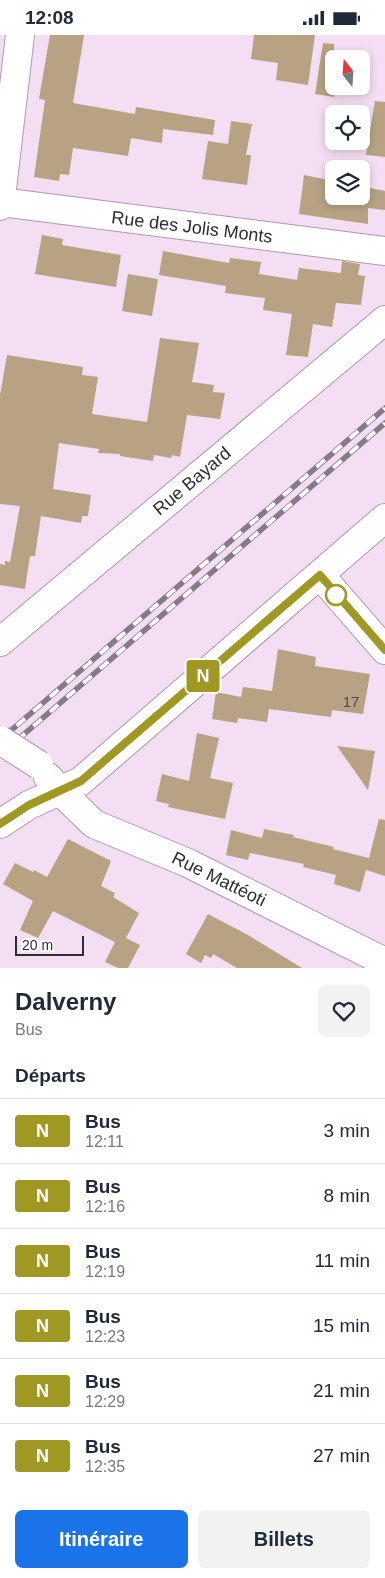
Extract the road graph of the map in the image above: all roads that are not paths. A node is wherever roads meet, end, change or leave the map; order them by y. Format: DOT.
graph roads {
  1 [pos="20,35"];
  2 [pos="0,204"];
  3 [pos="385,251"];
  4 [pos="385,319"];
  5 [pos="385,518"];
  6 [pos="320,575"];
  7 [pos="0,641"];
  8 [pos="385,650"];
  9 [pos="0,739"];
  10 [pos="59,790"];
  11 [pos="0,825"];
  12 [pos="385,962"];
  1 -- 2 [label="street"];
  2 -- 3 [label="street, Rue des Jolis Monts"];
  4 -- 7 [label="street, Rue Bayard"];
  5 -- 6 [label="street"];
  6 -- 8 [label="street"];
  6 -- 10 [label="street"];
  9 -- 10 [label="street, Rue Mattéoti, bridge"];
  10 -- 11 [label="street"];
  10 -- 12 [label="street, Rue Mattéoti"];
}
